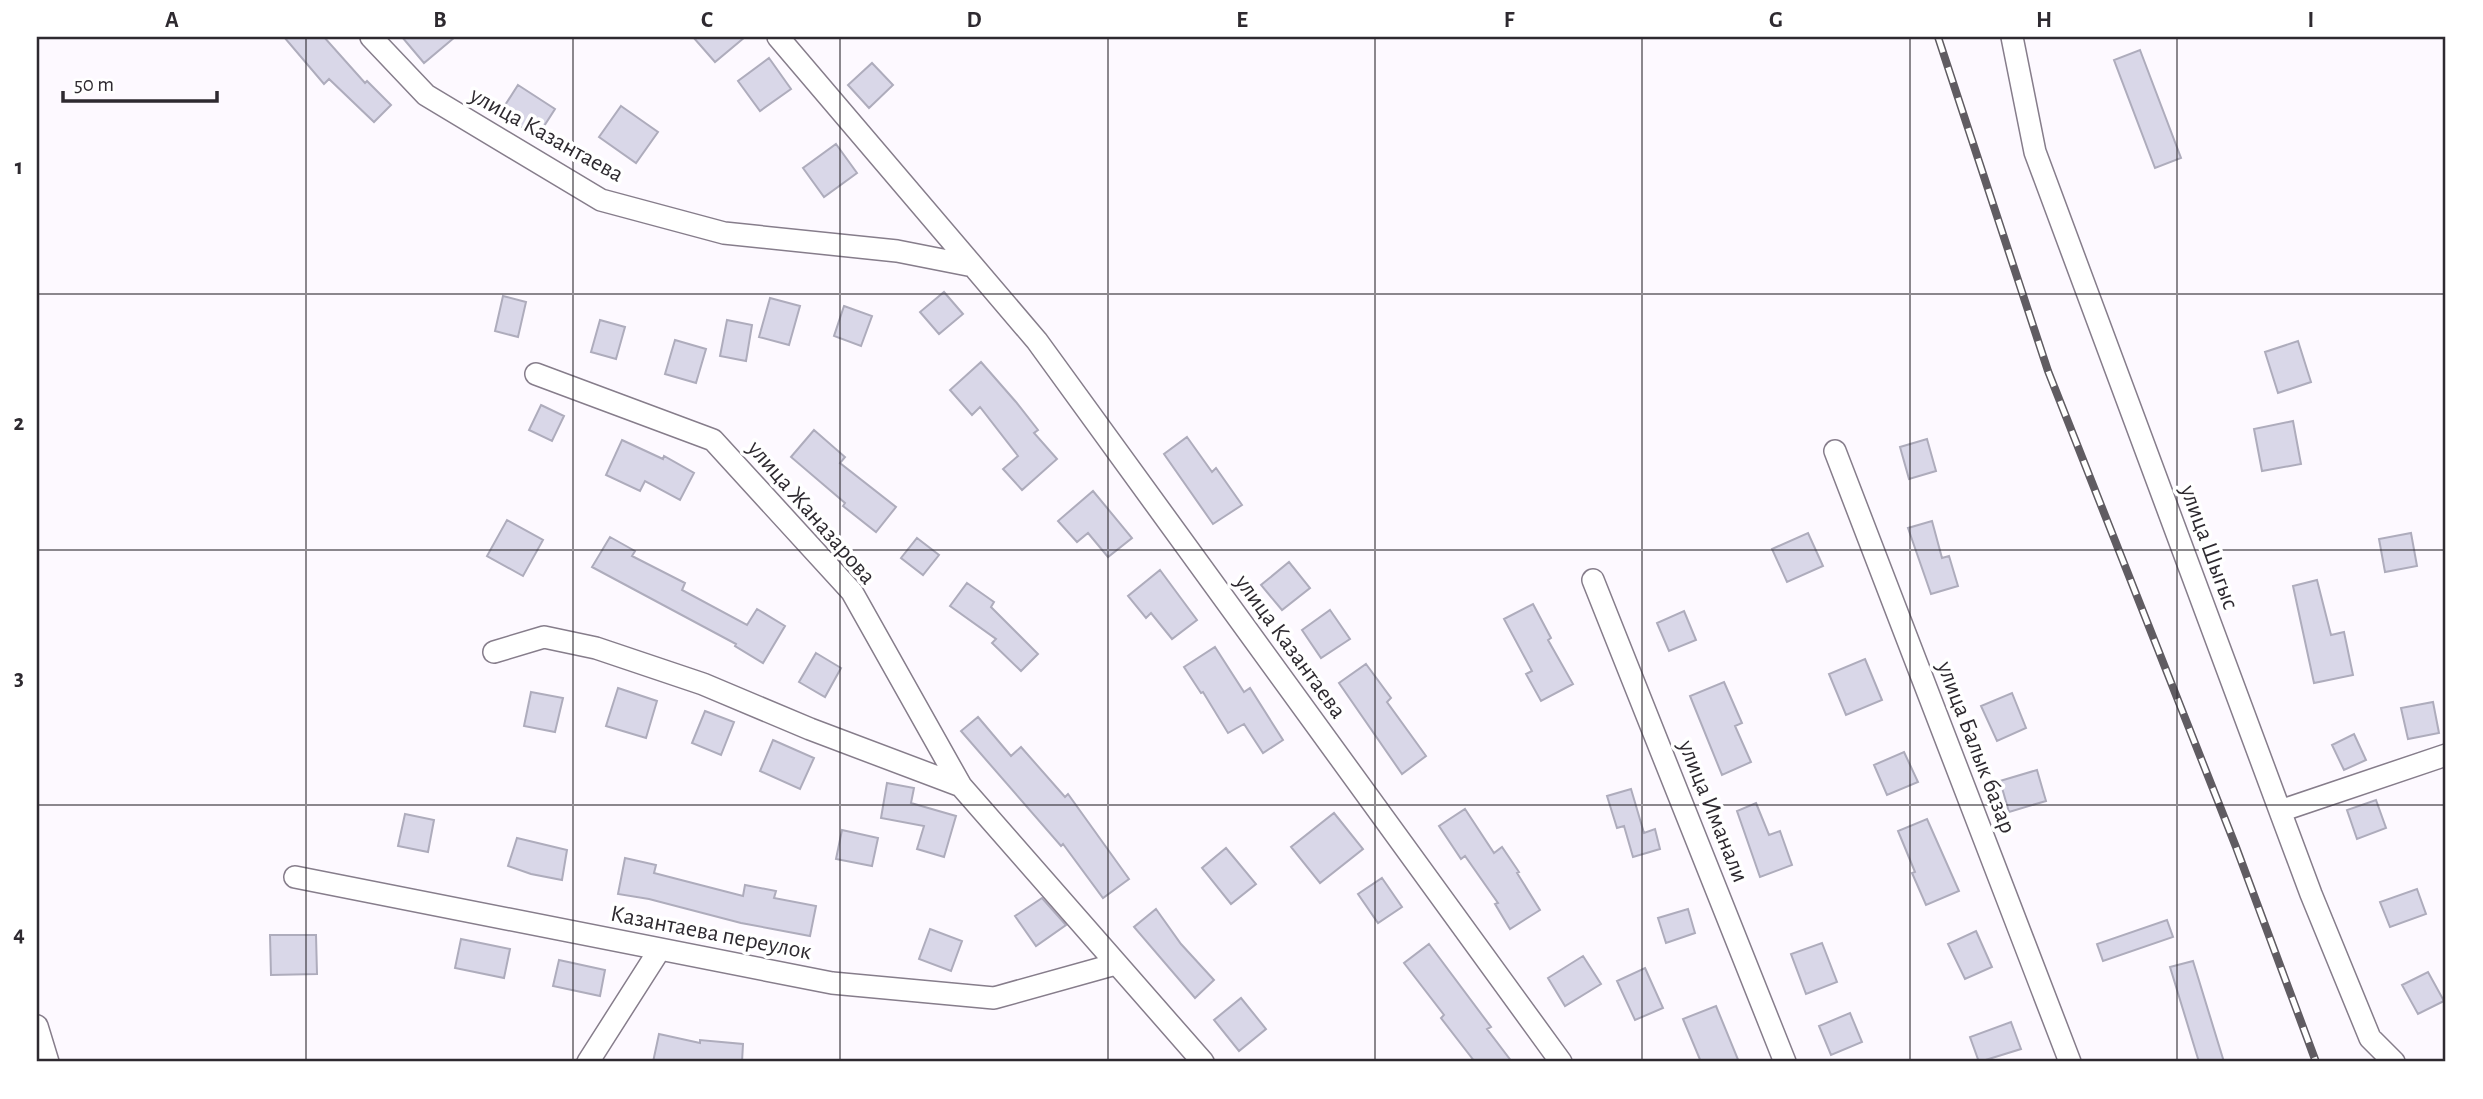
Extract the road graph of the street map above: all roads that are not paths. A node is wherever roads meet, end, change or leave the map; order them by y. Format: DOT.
graph roads {
  1 [pos="372,37"];
  2 [pos="778,37"];
  3 [pos="2012,37"];
  4 [pos="973,266"];
  5 [pos="536,374"];
  6 [pos="1835,452"];
  7 [pos="1593,580"];
  8 [pos="494,652"];
  9 [pos="2446,755"];
  10 [pos="961,786"];
  11 [pos="2280,811"];
  12 [pos="295,877"];
  13 [pos="660,949"];
  14 [pos="1116,964"];
  15 [pos="37,1026"];
  16 [pos="48,1062"];
  17 [pos="588,1062"];
  18 [pos="1203,1062"];
  19 [pos="1561,1062"];
  20 [pos="1785,1062"];
  21 [pos="2070,1062"];
  22 [pos="2393,1062"];
  1 -- 4 [label="street, улица Казантаева"];
  2 -- 4 [label="street, улица Казантаева"];
  3 -- 11 [label="street, улица Шыгыс"];
  4 -- 19 [label="street, улица Казантаева"];
  5 -- 10 [label="street, улица Жаназарова"];
  6 -- 21 [label="street, улица Балык базар"];
  7 -- 20 [label="street, улица Иманали"];
  8 -- 10 [label="street, улица Жаназарова"];
  9 -- 11 [label="street"];
  10 -- 14 [label="street, улица Жаназарова"];
  11 -- 22 [label="street, улица Шыгыс"];
  12 -- 13 [label="street, Казантаева переулок"];
  13 -- 14 [label="street, Казантаева переулок"];
  13 -- 17 [label="street"];
  14 -- 18 [label="street, улица Жаназарова"];
  15 -- 16 [label="street"];
}
